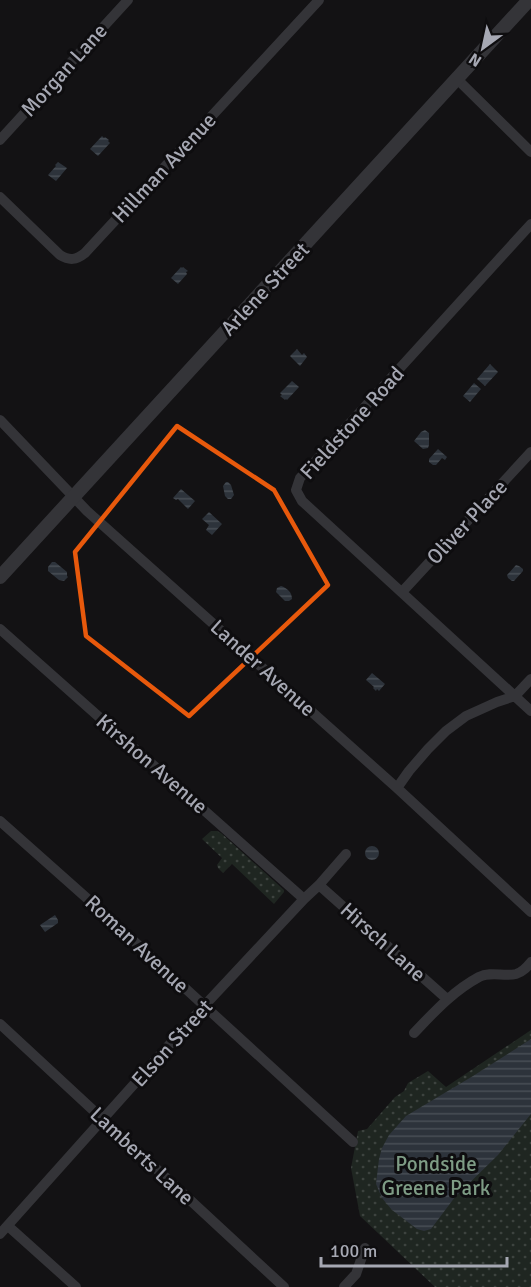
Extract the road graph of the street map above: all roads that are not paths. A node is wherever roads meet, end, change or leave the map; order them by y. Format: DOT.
graph roads {
  1 [pos="128,0"];
  2 [pos="319,0"];
  3 [pos="529,0"];
  4 [pos="457,80"];
  5 [pos="0,140"];
  6 [pos="531,152"];
  7 [pos="0,197"];
  8 [pos="531,224"];
  9 [pos="0,420"];
  10 [pos="531,452"];
  11 [pos="74,497"];
  12 [pos="0,577"];
  13 [pos="402,592"];
  14 [pos="0,629"];
  15 [pos="531,679"];
  16 [pos="515,696"];
  17 [pos="531,711"];
  18 [pos="397,788"];
  19 [pos="0,821"];
  20 [pos="346,854"];
  21 [pos="319,885"];
  22 [pos="304,899"];
  23 [pos="531,912"];
  24 [pos="531,962"];
  25 [pos="447,999"];
  26 [pos="204,1006"];
  27 [pos="0,1024"];
  28 [pos="414,1033"];
  29 [pos="102,1120"];
  30 [pos="353,1142"];
  31 [pos="8,1226"];
  32 [pos="0,1234"];
  33 [pos="365,1248"];
  34 [pos="76,1287"];
  35 [pos="284,1287"];
  36 [pos="344,1287"];
  1 -- 5 [label="street, Morgan Lane"];
  2 -- 7 [label="street, Hillman Avenue"];
  3 -- 4 [label="street, Arlene Street"];
  4 -- 6 [label="street"];
  4 -- 11 [label="street, Arlene Street"];
  8 -- 13 [label="street, Fieldstone Road"];
  9 -- 11 [label="street, Lander Avenue"];
  10 -- 13 [label="street, Oliver Place"];
  11 -- 12 [label="street, Arlene Street"];
  11 -- 18 [label="street, Lander Avenue"];
  13 -- 16 [label="street, Fieldstone Road"];
  14 -- 22 [label="street, Kirshon Avenue"];
  15 -- 16 [label="street"];
  16 -- 17 [label="street, Fieldstone Road"];
  16 -- 18 [label="street"];
  18 -- 23 [label="street, Lander Avenue"];
  19 -- 26 [label="street, Roman Avenue"];
  20 -- 21 [label="street, Elson Street"];
  21 -- 22 [label="street, Elson Street"];
  21 -- 25 [label="street, Hirsch Lane"];
  22 -- 26 [label="street, Elson Street"];
  24 -- 25 [label="street"];
  25 -- 28 [label="street"];
  26 -- 29 [label="street, Elson Street"];
  26 -- 30 [label="street, Roman Avenue"];
  27 -- 29 [label="street, Lamberts Lane"];
  29 -- 31 [label="street, Elson Street"];
  29 -- 35 [label="street, Lamberts Lane"];
  31 -- 32 [label="street, Elson Street"];
  31 -- 34 [label="street"];
  33 -- 36 [label="street"];
}
